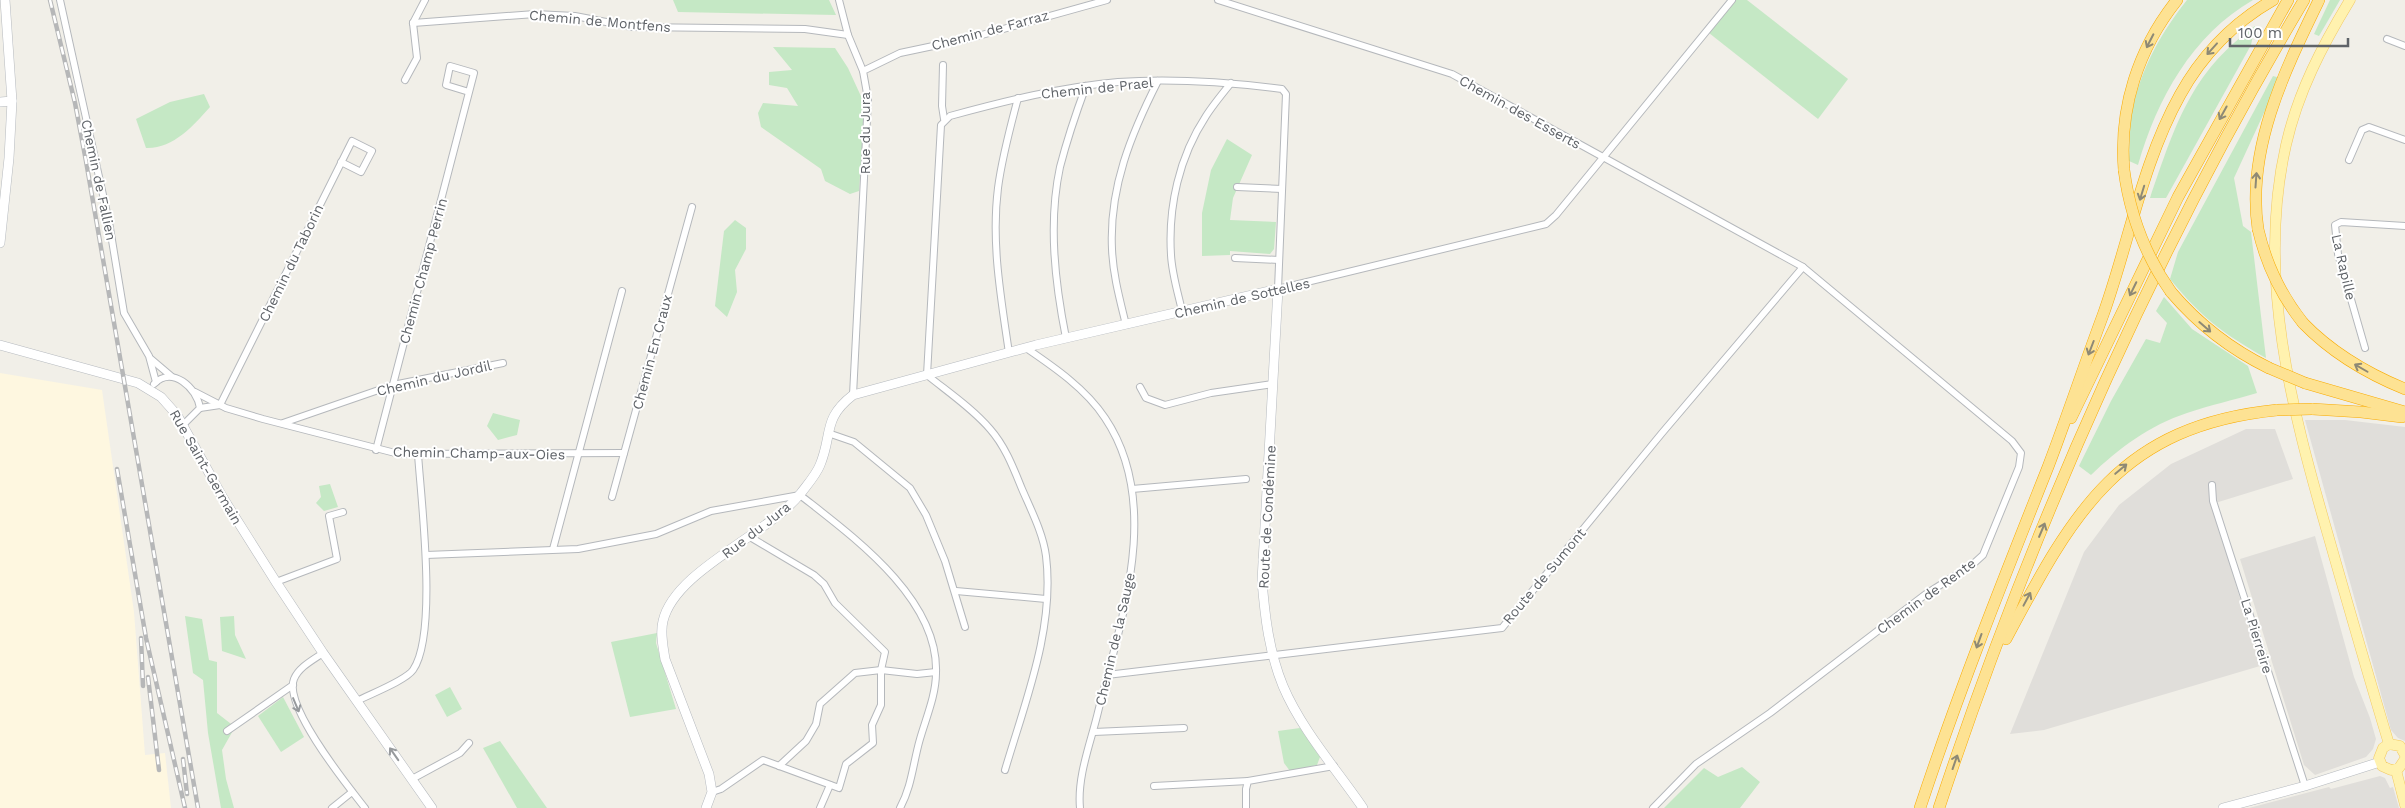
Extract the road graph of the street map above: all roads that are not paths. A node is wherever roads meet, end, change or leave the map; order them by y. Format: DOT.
graph roads {
  1 [pos="5,0"];
  2 [pos="60,0"];
  3 [pos="425,0"];
  4 [pos="839,0"];
  5 [pos="1107,0"];
  6 [pos="1218,0"];
  7 [pos="1732,0"];
  8 [pos="2177,0"];
  9 [pos="2288,0"];
  10 [pos="2304,0"];
  11 [pos="2319,0"];
  12 [pos="2350,0"];
  13 [pos="2358,0"];
  14 [pos="1078,3"];
  15 [pos="2268,3"];
  16 [pos="413,23"];
  17 [pos="2331,32"];
  18 [pos="848,35"];
  19 [pos="2387,39"];
  20 [pos="2405,46"];
  21 [pos="943,65"];
  22 [pos="874,66"];
  23 [pos="863,72"];
  24 [pos="405,80"];
  25 [pos="1158,81"];
  26 [pos="1231,82"];
  27 [pos="1086,86"];
  28 [pos="469,92"];
  29 [pos="1018,98"];
  30 [pos="12,101"];
  31 [pos="0,102"];
  32 [pos="944,119"];
  33 [pos="2405,140"];
  34 [pos="1603,157"];
  35 [pos="2349,160"];
  36 [pos="341,162"];
  37 [pos="1238,187"];
  38 [pos="1282,189"];
  39 [pos="692,207"];
  40 [pos="2405,226"];
  41 [pos="0,243"];
  42 [pos="1235,258"];
  43 [pos="1279,260"];
  44 [pos="1803,267"];
  45 [pos="1278,289"];
  46 [pos="622,291"];
  47 [pos="1182,311"];
  48 [pos="1126,325"];
  49 [pos="1066,338"];
  50 [pos="0,345"];
  51 [pos="1026,348"];
  52 [pos="2365,348"];
  53 [pos="1009,353"];
  54 [pos="149,356"];
  55 [pos="503,363"];
  56 [pos="927,375"];
  57 [pos="171,376"];
  58 [pos="1273,384"];
  59 [pos="154,385"];
  60 [pos="393,385"];
  61 [pos="1140,387"];
  62 [pos="2405,389"];
  63 [pos="194,392"];
  64 [pos="853,396"];
  65 [pos="220,405"];
  66 [pos="200,408"];
  67 [pos="2405,412"];
  68 [pos="2405,418"];
  69 [pos="282,424"];
  70 [pos="183,425"];
  71 [pos="828,433"];
  72 [pos="376,450"];
  73 [pos="624,453"];
  74 [pos="418,454"];
  75 [pos="579,454"];
  76 [pos="2049,465"];
  77 [pos="1246,479"];
  78 [pos="2212,485"];
  79 [pos="1132,489"];
  80 [pos="800,494"];
  81 [pos="612,497"];
  82 [pos="344,512"];
  83 [pos="750,537"];
  84 [pos="553,549"];
  85 [pos="426,555"];
  86 [pos="276,582"];
  87 [pos="956,591"];
  88 [pos="1046,600"];
  89 [pos="965,627"];
  90 [pos="323,653"];
  91 [pos="1273,657"];
  92 [pos="881,670"];
  93 [pos="936,672"];
  94 [pos="1987,673"];
  95 [pos="1108,675"];
  96 [pos="293,684"];
  97 [pos="357,701"];
  98 [pos="1184,728"];
  99 [pos="227,731"];
  100 [pos="1094,732"];
  101 [pos="469,743"];
  102 [pos="2389,744"];
  103 [pos="2405,753"];
  104 [pos="2405,759"];
  105 [pos="2380,762"];
  106 [pos="778,766"];
  107 [pos="1334,766"];
  108 [pos="1005,770"];
  109 [pos="2396,770"];
  110 [pos="412,779"];
  111 [pos="1248,781"];
  112 [pos="830,785"];
  113 [pos="1154,786"];
  114 [pos="2305,786"];
  115 [pos="352,792"];
  116 [pos="712,792"];
  117 [pos="2405,805"];
  118 [pos="332,808"];
  119 [pos="365,808"];
  120 [pos="432,808"];
  121 [pos="706,808"];
  122 [pos="820,808"];
  123 [pos="900,808"];
  124 [pos="1080,808"];
  125 [pos="1246,808"];
  126 [pos="1363,808"];
  127 [pos="1653,808"];
  128 [pos="1920,808"];
  129 [pos="1939,808"];
  130 [pos="2223,808"];
  1 -- 30 [label="street"];
  2 -- 54 [label="street, Chemin de Fallien"];
  3 -- 16 [label="street"];
  4 -- 18 [label="street"];
  5 -- 14 [label="street, Chemin de Farraz"];
  6 -- 34 [label="street, Chemin des Esserts"];
  7 -- 34 [label="street, Chemin de Sottelles"];
  8 -- 67 [label="highway, one-way, bridge"];
  9 -- 76 [label="highway, one-way"];
  94 -- 10 [label="highway, one-way"];
  62 -- 11 [label="highway, one-way, bridge"];
  12 -- 17 [label="main road"];
  13 -- 17 [label="main road"];
  14 -- 22 [label="street, Chemin de Farraz"];
  15 -- 76 [label="highway, one-way"];
  16 -- 18 [label="street, Chemin de Montfens"];
  16 -- 24 [label="street"];
  17 -- 102 [label="main road"];
  18 -- 23 [label="street"];
  19 -- 20 [label="street"];
  21 -- 32 [label="street"];
  22 -- 23 [label="street, Rue du Jura"];
  23 -- 64 [label="street, Rue du Jura"];
  25 -- 26 [label="street, Chemin de Prael"];
  25 -- 27 [label="street, Chemin de Prael"];
  25 -- 48 [label="street"];
  26 -- 38 [label="street, Chemin de Prael"];
  26 -- 47 [label="street"];
  27 -- 29 [label="street, Chemin de Prael"];
  27 -- 49 [label="street"];
  28 -- 28 [label="street, Chemin Champ Perrin"];
  28 -- 60 [label="street, Chemin Champ Perrin"];
  29 -- 32 [label="street, Chemin de Prael"];
  29 -- 53 [label="street"];
  30 -- 31 [label="street"];
  30 -- 41 [label="street"];
  32 -- 56 [label="street"];
  33 -- 35 [label="street"];
  34 -- 44 [label="street, Chemin des Esserts"];
  34 -- 45 [label="street, Chemin de Sottelles"];
  36 -- 36 [label="street, Chemin du Taborin"];
  36 -- 65 [label="street, Chemin du Taborin"];
  37 -- 38 [label="street"];
  38 -- 43 [label="street"];
  39 -- 73 [label="street, Chemin En Craux"];
  40 -- 52 [label="street, La Rapille"];
  42 -- 43 [label="street"];
  43 -- 45 [label="street"];
  44 -- 91 [label="street, Route de Sumont"];
  44 -- 127 [label="street, Chemin de Rente"];
  45 -- 47 [label="street, Chemin de Sottelles"];
  45 -- 58 [label="street, Route de Condémine"];
  46 -- 75 [label="street"];
  47 -- 48 [label="street, Chemin de Sottelles"];
  48 -- 49 [label="street, Chemin de Sottelles"];
  49 -- 51 [label="street, Chemin de Sottelles"];
  50 -- 59 [label="street, Rue Saint-Germain"];
  51 -- 53 [label="street, Chemin de Sottelles"];
  51 -- 79 [label="street, Chemin de la Sauge"];
  53 -- 56 [label="street, Chemin de Sottelles"];
  54 -- 57 [label="street, Chemin de Fallien"];
  54 -- 59 [label="street, Chemin de Fallien"];
  55 -- 60 [label="street, Chemin du Jordil"];
  56 -- 64 [label="street, Chemin de Sottelles"];
  56 -- 88 [label="street"];
  57 -- 59 [label="street"];
  57 -- 63 [label="street, Chemin de Fallien"];
  58 -- 61 [label="street"];
  58 -- 91 [label="street, Route de Condémine"];
  59 -- 70 [label="street, Rue Saint-Germain"];
  60 -- 69 [label="street, Chemin du Jordil"];
  60 -- 72 [label="street, Chemin Champ Perrin"];
  63 -- 65 [label="street, Chemin Champ-aux-Oies"];
  63 -- 66 [label="street"];
  64 -- 71 [label="street, Rue du Jura"];
  65 -- 66 [label="street"];
  65 -- 69 [label="street, Chemin Champ-aux-Oies"];
  66 -- 70 [label="street"];
  94 -- 68 [label="highway, one-way, bridge"];
  69 -- 72 [label="street, Chemin Champ-aux-Oies"];
  70 -- 86 [label="street, Rue Saint-Germain"];
  71 -- 80 [label="street, Rue du Jura"];
  71 -- 87 [label="street"];
  72 -- 74 [label="street, Chemin Champ-aux-Oies"];
  73 -- 75 [label="street, Chemin Champ-aux-Oies"];
  73 -- 81 [label="street, Chemin En Craux"];
  74 -- 75 [label="street, Chemin Champ-aux-Oies"];
  74 -- 85 [label="street"];
  75 -- 84 [label="street"];
  76 -- 128 [label="highway, one-way"];
  77 -- 79 [label="street"];
  78 -- 114 [label="street, La Pierreire"];
  79 -- 95 [label="street, Chemin de la Sauge"];
  80 -- 83 [label="street, Rue du Jura"];
  80 -- 84 [label="street"];
  80 -- 93 [label="street"];
  82 -- 86 [label="street"];
  83 -- 92 [label="street"];
  83 -- 116 [label="street, Rue du Jura"];
  84 -- 85 [label="street"];
  85 -- 97 [label="street"];
  86 -- 90 [label="street, Rue Saint-Germain"];
  87 -- 88 [label="street"];
  87 -- 89 [label="street"];
  88 -- 108 [label="street"];
  90 -- 96 [label="street"];
  90 -- 97 [label="street, Rue Saint-Germain"];
  91 -- 95 [label="street, Route de Sumont"];
  91 -- 107 [label="street, Route de Condémine"];
  92 -- 93 [label="street"];
  92 -- 106 [label="street"];
  92 -- 112 [label="street"];
  93 -- 123 [label="street"];
  129 -- 94 [label="highway, one-way"];
  95 -- 100 [label="street, Chemin de la Sauge"];
  96 -- 99 [label="street"];
  96 -- 115 [label="street, one-way"];
  110 -- 97 [label="street, Rue Saint-Germain, one-way"];
  98 -- 100 [label="street"];
  100 -- 124 [label="street, Chemin de la Sauge"];
  101 -- 110 [label="street"];
  102 -- 103 [label="main road"];
  102 -- 105 [label="main road"];
  104 -- 109 [label="main road"];
  105 -- 109 [label="main road"];
  105 -- 114 [label="street"];
  106 -- 112 [label="street"];
  106 -- 116 [label="street"];
  107 -- 111 [label="street"];
  107 -- 126 [label="street, Route de Condémine"];
  109 -- 117 [label="main road"];
  110 -- 120 [label="street, Rue Saint-Germain"];
  111 -- 113 [label="street"];
  111 -- 125 [label="street"];
  112 -- 122 [label="street"];
  114 -- 130 [label="street"];
  115 -- 118 [label="street"];
  115 -- 119 [label="street"];
  116 -- 121 [label="street"];
}
